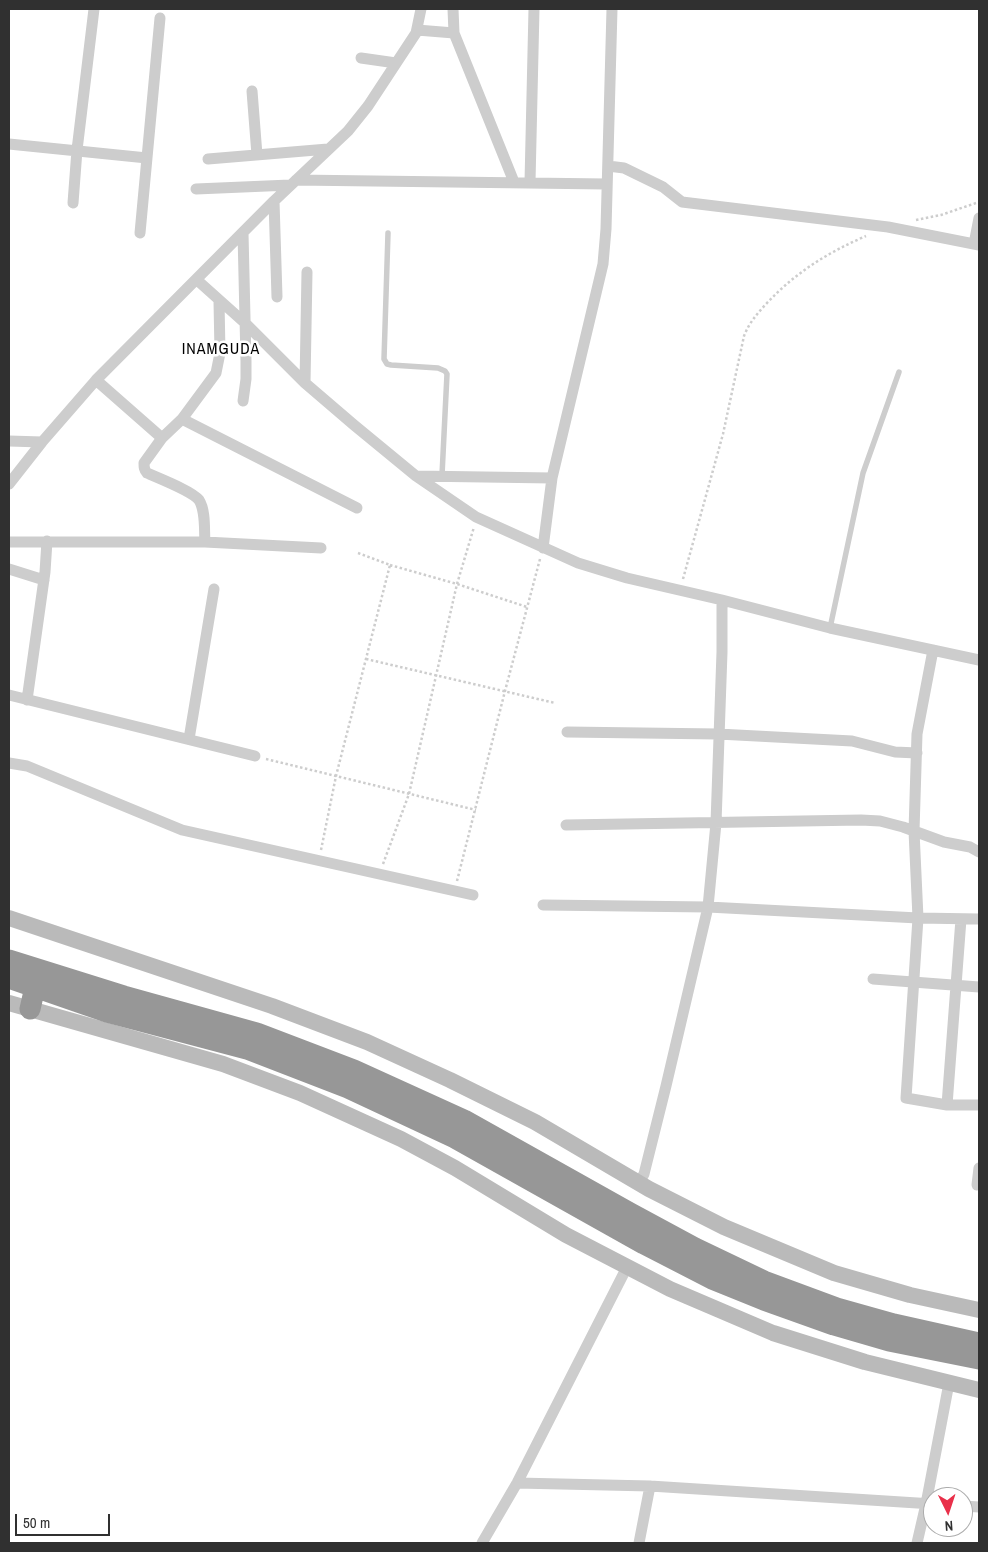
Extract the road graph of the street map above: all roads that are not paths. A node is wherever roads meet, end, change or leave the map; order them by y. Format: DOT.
graph roads {
  1 [pos="94,9"];
  2 [pos="421,9"];
  3 [pos="453,9"];
  4 [pos="534,9"];
  5 [pos="612,9"];
  6 [pos="160,18"];
  7 [pos="417,30"];
  8 [pos="454,33"];
  9 [pos="360,58"];
  10 [pos="396,63"];
  11 [pos="252,91"];
  12 [pos="9,144"];
  13 [pos="328,149"];
  14 [pos="77,150"];
  15 [pos="257,155"];
  16 [pos="147,158"];
  17 [pos="208,159"];
  18 [pos="608,166"];
  19 [pos="293,182"];
  20 [pos="514,182"];
  21 [pos="530,182"];
  22 [pos="606,184"];
  23 [pos="196,189"];
  24 [pos="274,201"];
  25 [pos="73,204"];
  26 [pos="979,218"];
  27 [pos="140,233"];
  28 [pos="243,233"];
  29 [pos="388,233"];
  30 [pos="977,244"];
  31 [pos="307,272"];
  32 [pos="197,280"];
  33 [pos="277,297"];
  34 [pos="219,301"];
  35 [pos="245,323"];
  36 [pos="899,372"];
  37 [pos="96,380"];
  38 [pos="305,383"];
  39 [pos="242,401"];
  40 [pos="182,419"];
  41 [pos="162,438"];
  42 [pos="10,442"];
  43 [pos="42,442"];
  44 [pos="416,476"];
  45 [pos="442,476"];
  46 [pos="552,478"];
  47 [pos="9,484"];
  48 [pos="357,508"];
  49 [pos="47,541"];
  50 [pos="9,542"];
  51 [pos="205,542"];
  52 [pos="322,548"];
  53 [pos="543,548"];
  54 [pos="9,570"];
  55 [pos="44,580"];
  56 [pos="214,589"];
  57 [pos="722,600"];
  58 [pos="830,628"];
  59 [pos="933,650"];
  60 [pos="979,660"];
  61 [pos="9,695"];
  62 [pos="27,700"];
  63 [pos="567,732"];
  64 [pos="718,734"];
  65 [pos="189,740"];
  66 [pos="917,753"];
  67 [pos="255,756"];
  68 [pos="9,763"];
  69 [pos="716,823"];
  70 [pos="566,825"];
  71 [pos="914,830"];
  72 [pos="979,852"];
  73 [pos="473,895"];
  74 [pos="543,905"];
  75 [pos="708,907"];
  76 [pos="9,918"];
  77 [pos="918,918"];
  78 [pos="961,919"];
  79 [pos="979,919"];
  80 [pos="9,960"];
  81 [pos="9,978"];
  82 [pos="872,978"];
  83 [pos="914,982"];
  84 [pos="956,985"];
  85 [pos="35,987"];
  86 [pos="979,987"];
  87 [pos="9,1003"];
  88 [pos="30,1009"];
  89 [pos="947,1105"];
  90 [pos="979,1105"];
  91 [pos="979,1168"];
  92 [pos="639,1183"];
  93 [pos="978,1185"];
  94 [pos="627,1266"];
  95 [pos="979,1310"];
  96 [pos="979,1343"];
  97 [pos="979,1359"];
  98 [pos="949,1383"];
  99 [pos="979,1390"];
  100 [pos="517,1483"];
  101 [pos="650,1486"];
  102 [pos="933,1487"];
  103 [pos="923,1504"];
  104 [pos="923,1525"];
  105 [pos="482,1543"];
  106 [pos="639,1543"];
  107 [pos="917,1543"];
  1 -- 14 [label="street"];
  2 -- 7 [label="street"];
  3 -- 8 [label="street"];
  4 -- 21 [label="street"];
  5 -- 18 [label="street"];
  6 -- 16 [label="street"];
  7 -- 8 [label="street"];
  7 -- 10 [label="street"];
  8 -- 20 [label="street"];
  9 -- 10 [label="street"];
  10 -- 13 [label="street"];
  11 -- 15 [label="street"];
  12 -- 14 [label="street"];
  13 -- 15 [label="street"];
  13 -- 19 [label="street"];
  14 -- 16 [label="street"];
  14 -- 25 [label="street"];
  15 -- 17 [label="street"];
  16 -- 27 [label="street"];
  18 -- 22 [label="street"];
  18 -- 30 [label="street"];
  19 -- 20 [label="street"];
  19 -- 23 [label="street"];
  19 -- 24 [label="street"];
  20 -- 21 [label="street"];
  21 -- 22 [label="street"];
  22 -- 46 [label="street"];
  24 -- 28 [label="street"];
  24 -- 33 [label="street"];
  26 -- 30 [label="street"];
  28 -- 32 [label="street"];
  28 -- 35 [label="street"];
  29 -- 45 [label="lane"];
  31 -- 38 [label="street"];
  32 -- 34 [label="street"];
  32 -- 37 [label="street"];
  34 -- 35 [label="street"];
  34 -- 40 [label="street"];
  35 -- 38 [label="street"];
  35 -- 39 [label="street"];
  36 -- 58 [label="lane"];
  37 -- 41 [label="street"];
  37 -- 43 [label="street"];
  38 -- 44 [label="street"];
  40 -- 41 [label="street"];
  40 -- 48 [label="street"];
  41 -- 51 [label="street"];
  42 -- 43 [label="street"];
  43 -- 47 [label="street"];
  44 -- 45 [label="street"];
  44 -- 53 [label="street"];
  45 -- 46 [label="street"];
  46 -- 53 [label="street"];
  49 -- 50 [label="street"];
  49 -- 51 [label="street"];
  49 -- 55 [label="street"];
  51 -- 52 [label="street"];
  53 -- 57 [label="street"];
  54 -- 55 [label="street"];
  55 -- 62 [label="street"];
  56 -- 65 [label="street"];
  57 -- 58 [label="street"];
  57 -- 64 [label="street"];
  58 -- 59 [label="street"];
  59 -- 60 [label="street"];
  59 -- 66 [label="street"];
  61 -- 62 [label="street"];
  62 -- 65 [label="street"];
  63 -- 64 [label="street"];
  64 -- 66 [label="street"];
  64 -- 69 [label="street"];
  65 -- 67 [label="street"];
  66 -- 71 [label="street"];
  68 -- 73 [label="street"];
  69 -- 70 [label="street"];
  69 -- 71 [label="street"];
  69 -- 75 [label="street"];
  71 -- 72 [label="street"];
  71 -- 77 [label="street"];
  74 -- 75 [label="street"];
  75 -- 77 [label="street"];
  75 -- 92 [label="street"];
  76 -- 92 [label="street"];
  77 -- 78 [label="street"];
  77 -- 83 [label="street"];
  78 -- 79 [label="street"];
  78 -- 84 [label="street"];
  80 -- 96 [label="highway"];
  81 -- 85 [label="highway"];
  82 -- 83 [label="street"];
  83 -- 84 [label="street"];
  83 -- 89 [label="street"];
  84 -- 86 [label="street"];
  84 -- 89 [label="street"];
  85 -- 88 [label="highway"];
  85 -- 97 [label="highway"];
  87 -- 88 [label="street"];
  88 -- 94 [label="street"];
  89 -- 90 [label="street"];
  91 -- 93 [label="street"];
  92 -- 95 [label="street"];
  94 -- 98 [label="street"];
  94 -- 100 [label="street"];
  98 -- 99 [label="street"];
  98 -- 102 [label="street"];
  100 -- 101 [label="street"];
  100 -- 105 [label="street"];
  101 -- 103 [label="street"];
  101 -- 106 [label="street"];
  104 -- 107 [label="street"];
}
